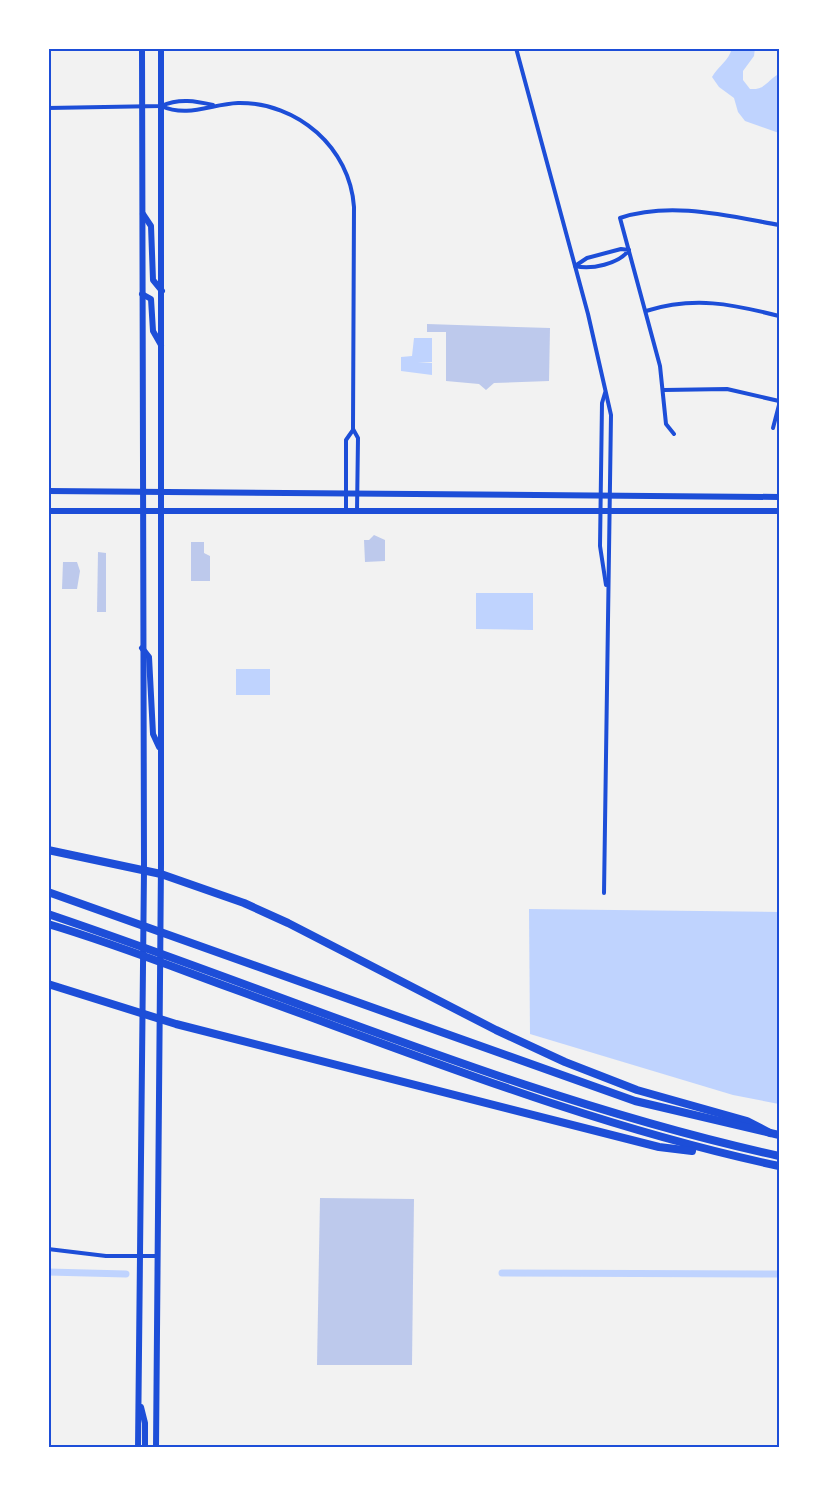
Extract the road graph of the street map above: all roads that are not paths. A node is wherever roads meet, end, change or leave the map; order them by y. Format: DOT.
graph roads {
  1 [pos="142,48"];
  2 [pos="161,48"];
  3 [pos="516,48"];
  4 [pos="142,106"];
  5 [pos="162,106"];
  6 [pos="214,106"];
  7 [pos="48,108"];
  8 [pos="142,214"];
  9 [pos="779,225"];
  10 [pos="629,250"];
  11 [pos="575,266"];
  12 [pos="162,291"];
  13 [pos="142,294"];
  14 [pos="646,311"];
  15 [pos="779,316"];
  16 [pos="162,346"];
  17 [pos="664,390"];
  18 [pos="605,393"];
  19 [pos="779,403"];
  20 [pos="773,428"];
  21 [pos="353,429"];
  22 [pos="674,434"];
  23 [pos="48,491"];
  24 [pos="143,493"];
  25 [pos="162,493"];
  26 [pos="346,494"];
  27 [pos="357,494"];
  28 [pos="602,495"];
  29 [pos="611,495"];
  30 [pos="779,497"];
  31 [pos="601,510"];
  32 [pos="48,511"];
  33 [pos="611,511"];
  34 [pos="143,512"];
  35 [pos="162,512"];
  36 [pos="779,512"];
  37 [pos="346,513"];
  38 [pos="357,513"];
  39 [pos="607,588"];
  40 [pos="142,648"];
  41 [pos="160,751"];
  42 [pos="48,850"];
  43 [pos="144,870"];
  44 [pos="161,874"];
  45 [pos="48,892"];
  46 [pos="604,893"];
  47 [pos="48,914"];
  48 [pos="48,924"];
  49 [pos="48,984"];
  50 [pos="142,1013"];
  51 [pos="159,1019"];
  52 [pos="770,1133"];
  53 [pos="779,1135"];
  54 [pos="723,1154"];
  55 [pos="779,1156"];
  56 [pos="779,1166"];
  57 [pos="48,1249"];
  58 [pos="140,1256"];
  59 [pos="157,1256"];
  60 [pos="139,1398"];
  61 [pos="138,1448"];
  62 [pos="145,1448"];
  63 [pos="156,1448"];
  1 -- 4 [label="main road"];
  2 -- 5 [label="main road"];
  3 -- 11 [label="street"];
  4 -- 5 [label="street"];
  4 -- 7 [label="street"];
  4 -- 8 [label="main road"];
  5 -- 6 [label="street"];
  5 -- 6 [label="street"];
  5 -- 12 [label="main road"];
  6 -- 21 [label="street"];
  8 -- 12 [label="main road"];
  8 -- 13 [label="main road"];
  9 -- 10 [label="street"];
  10 -- 11 [label="street"];
  10 -- 11 [label="street"];
  10 -- 14 [label="street"];
  11 -- 18 [label="street"];
  12 -- 16 [label="main road"];
  13 -- 16 [label="main road"];
  13 -- 24 [label="main road"];
  14 -- 15 [label="street"];
  14 -- 17 [label="street"];
  16 -- 25 [label="main road"];
  17 -- 19 [label="street"];
  17 -- 22 [label="street"];
  18 -- 28 [label="street"];
  18 -- 29 [label="street"];
  19 -- 20 [label="street"];
  21 -- 26 [label="street"];
  21 -- 27 [label="street"];
  23 -- 24 [label="main road"];
  24 -- 25 [label="main road"];
  24 -- 34 [label="main road"];
  25 -- 26 [label="main road"];
  25 -- 35 [label="main road"];
  26 -- 27 [label="main road"];
  26 -- 37 [label="street"];
  27 -- 28 [label="main road"];
  27 -- 38 [label="street"];
  28 -- 29 [label="main road"];
  28 -- 31 [label="street"];
  29 -- 30 [label="main road"];
  29 -- 33 [label="street"];
  31 -- 33 [label="main road"];
  31 -- 38 [label="main road"];
  31 -- 39 [label="street"];
  32 -- 34 [label="main road"];
  33 -- 36 [label="main road"];
  33 -- 39 [label="street"];
  34 -- 35 [label="main road"];
  34 -- 40 [label="main road"];
  35 -- 37 [label="main road"];
  35 -- 41 [label="main road"];
  37 -- 38 [label="main road"];
  39 -- 46 [label="street"];
  40 -- 41 [label="main road"];
  40 -- 43 [label="main road"];
  41 -- 44 [label="main road"];
  42 -- 43 [label="highway"];
  43 -- 44 [label="highway"];
  43 -- 50 [label="main road"];
  44 -- 51 [label="main road"];
  44 -- 52 [label="highway"];
  45 -- 52 [label="highway"];
  47 -- 55 [label="highway"];
  48 -- 54 [label="highway"];
  49 -- 50 [label="highway"];
  50 -- 51 [label="highway"];
  50 -- 58 [label="main road"];
  51 -- 54 [label="highway"];
  51 -- 59 [label="main road"];
  52 -- 53 [label="highway"];
  54 -- 56 [label="highway"];
  57 -- 58 [label="street"];
  58 -- 59 [label="street"];
  58 -- 60 [label="main road"];
  59 -- 63 [label="main road"];
  60 -- 61 [label="main road"];
  60 -- 62 [label="main road"];
}
